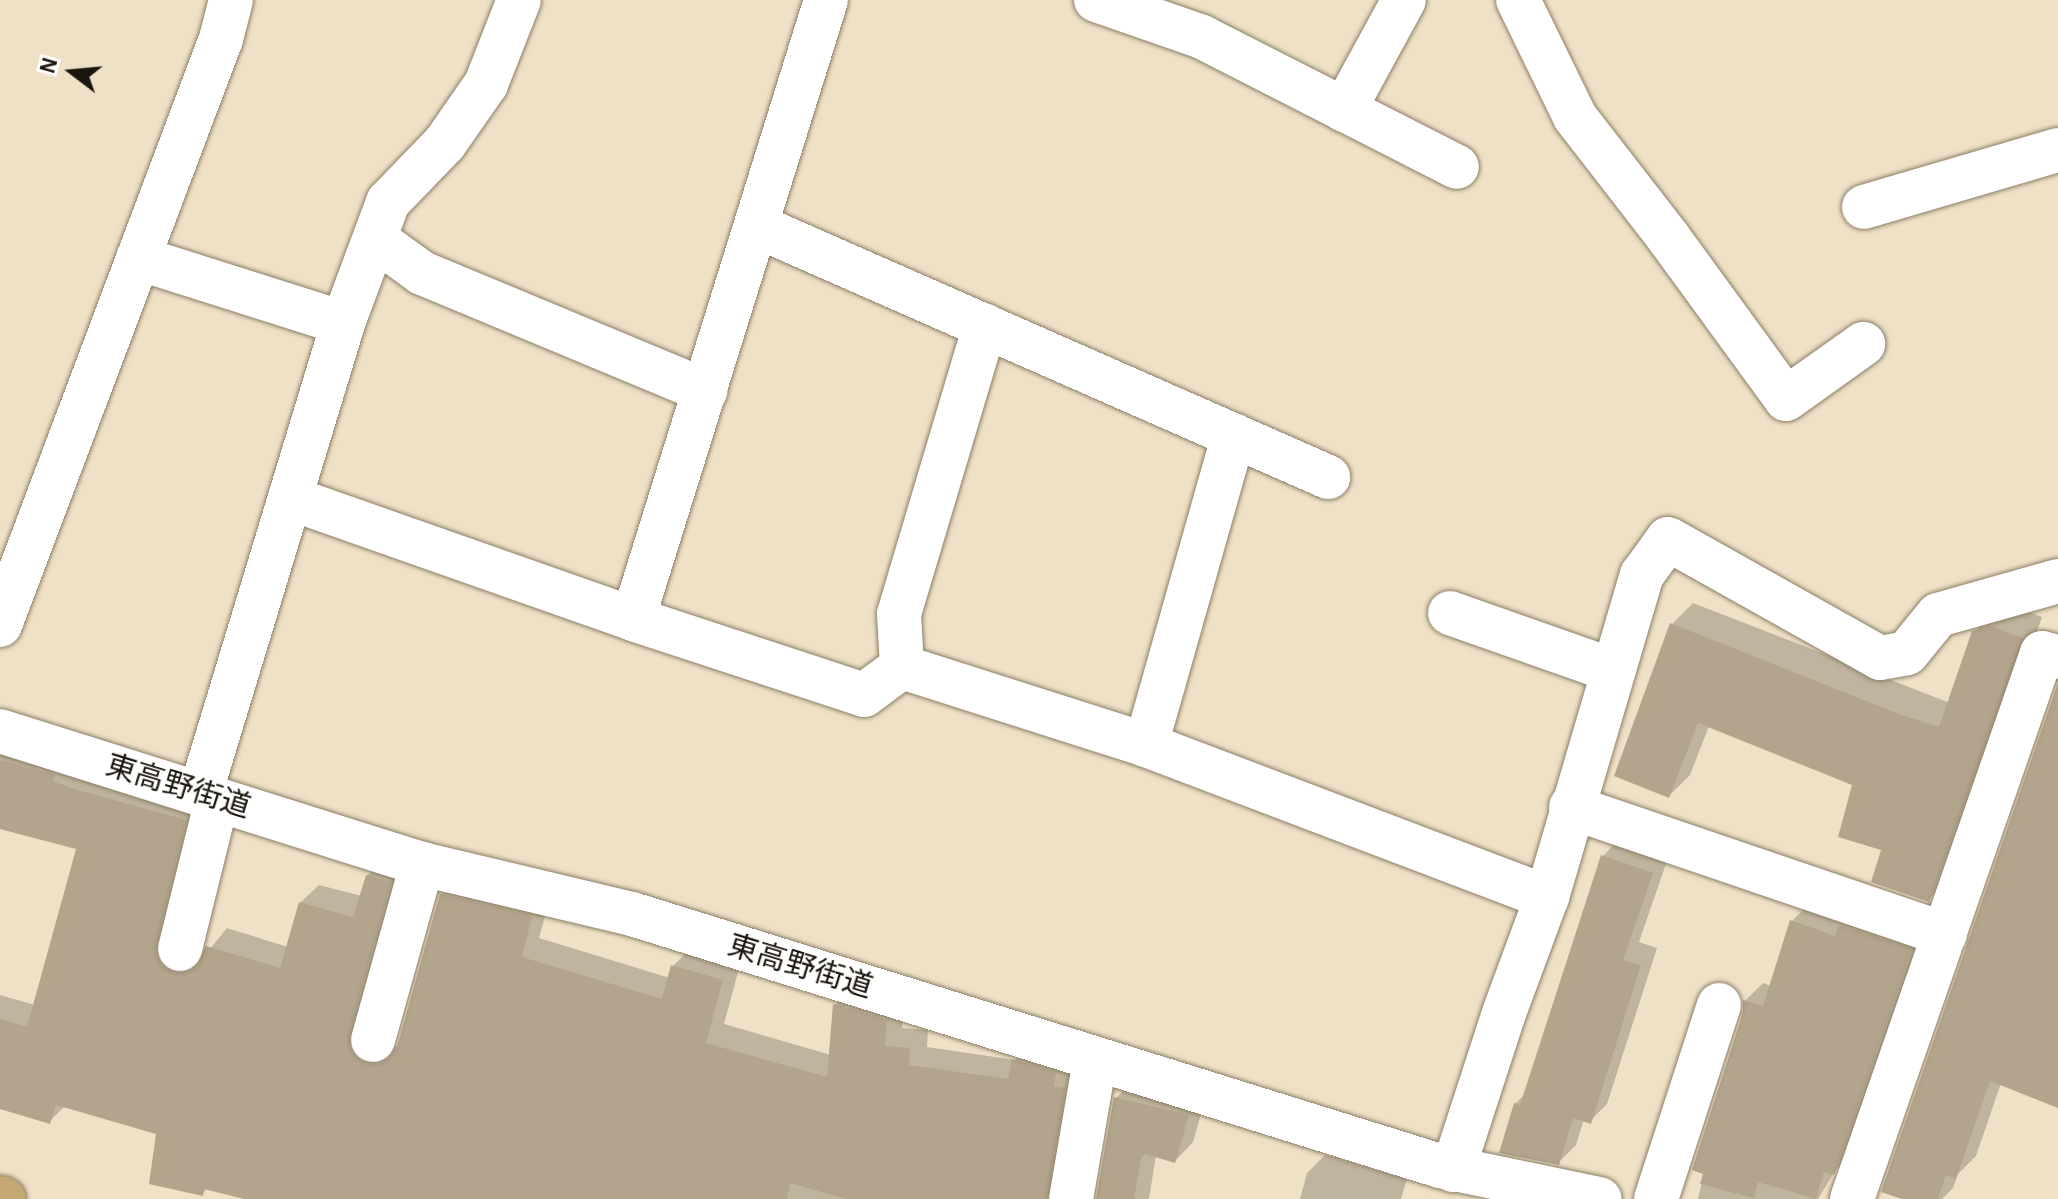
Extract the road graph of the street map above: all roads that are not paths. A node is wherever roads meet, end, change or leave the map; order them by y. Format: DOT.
graph roads {
  1 [pos="231,0"];
  2 [pos="519,0"];
  3 [pos="826,0"];
  4 [pos="1096,0"];
  5 [pos="1404,0"];
  6 [pos="1518,0"];
  7 [pos="1344,110"];
  8 [pos="2058,150"];
  9 [pos="1457,167"];
  10 [pos="1864,207"];
  11 [pos="757,226"];
  12 [pos="375,239"];
  13 [pos="138,258"];
  14 [pos="343,323"];
  15 [pos="985,326"];
  16 [pos="1863,344"];
  17 [pos="705,391"];
  18 [pos="1234,435"];
  19 [pos="1328,477"];
  20 [pos="290,498"];
  21 [pos="2058,581"];
  22 [pos="1450,613"];
  23 [pos="633,619"];
  24 [pos="0,625"];
  25 [pos="2058,657"];
  26 [pos="902,667"];
  27 [pos="1612,670"];
  28 [pos="0,731"];
  29 [pos="1146,745"];
  30 [pos="209,796"];
  31 [pos="1571,807"];
  32 [pos="422,864"];
  33 [pos="1547,897"];
  34 [pos="1945,934"];
  35 [pos="180,949"];
  36 [pos="1719,1005"];
  37 [pos="373,1040"];
  38 [pos="1095,1060"];
  39 [pos="1441,1179"];
  40 [pos="1071,1199"];
  41 [pos="1600,1199"];
  42 [pos="1656,1199"];
  43 [pos="1852,1199"];
  1 -- 13 [label="street"];
  2 -- 12 [label="street"];
  3 -- 11 [label="street"];
  4 -- 7 [label="street"];
  5 -- 7 [label="street"];
  6 -- 16 [label="street"];
  7 -- 9 [label="street"];
  8 -- 10 [label="street"];
  11 -- 15 [label="street"];
  11 -- 17 [label="street"];
  12 -- 14 [label="street"];
  12 -- 17 [label="street"];
  13 -- 14 [label="street"];
  13 -- 24 [label="street"];
  14 -- 20 [label="street"];
  15 -- 18 [label="street"];
  15 -- 26 [label="street"];
  17 -- 23 [label="street"];
  18 -- 19 [label="street"];
  18 -- 29 [label="street"];
  20 -- 23 [label="street"];
  20 -- 30 [label="street"];
  21 -- 27 [label="street"];
  22 -- 27 [label="street"];
  23 -- 26 [label="street"];
  25 -- 34 [label="street"];
  26 -- 29 [label="street"];
  27 -- 31 [label="street"];
  28 -- 30 [label="street, 東高野街道"];
  29 -- 33 [label="street"];
  30 -- 32 [label="street, 東高野街道"];
  30 -- 35 [label="street"];
  31 -- 33 [label="street"];
  31 -- 34 [label="street"];
  32 -- 37 [label="street"];
  32 -- 38 [label="street, 東高野街道"];
  33 -- 39 [label="street"];
  34 -- 43 [label="street"];
  36 -- 42 [label="street"];
  38 -- 39 [label="street, 東高野街道"];
  38 -- 40 [label="street"];
  39 -- 41 [label="street, 東高野街道"];
}
